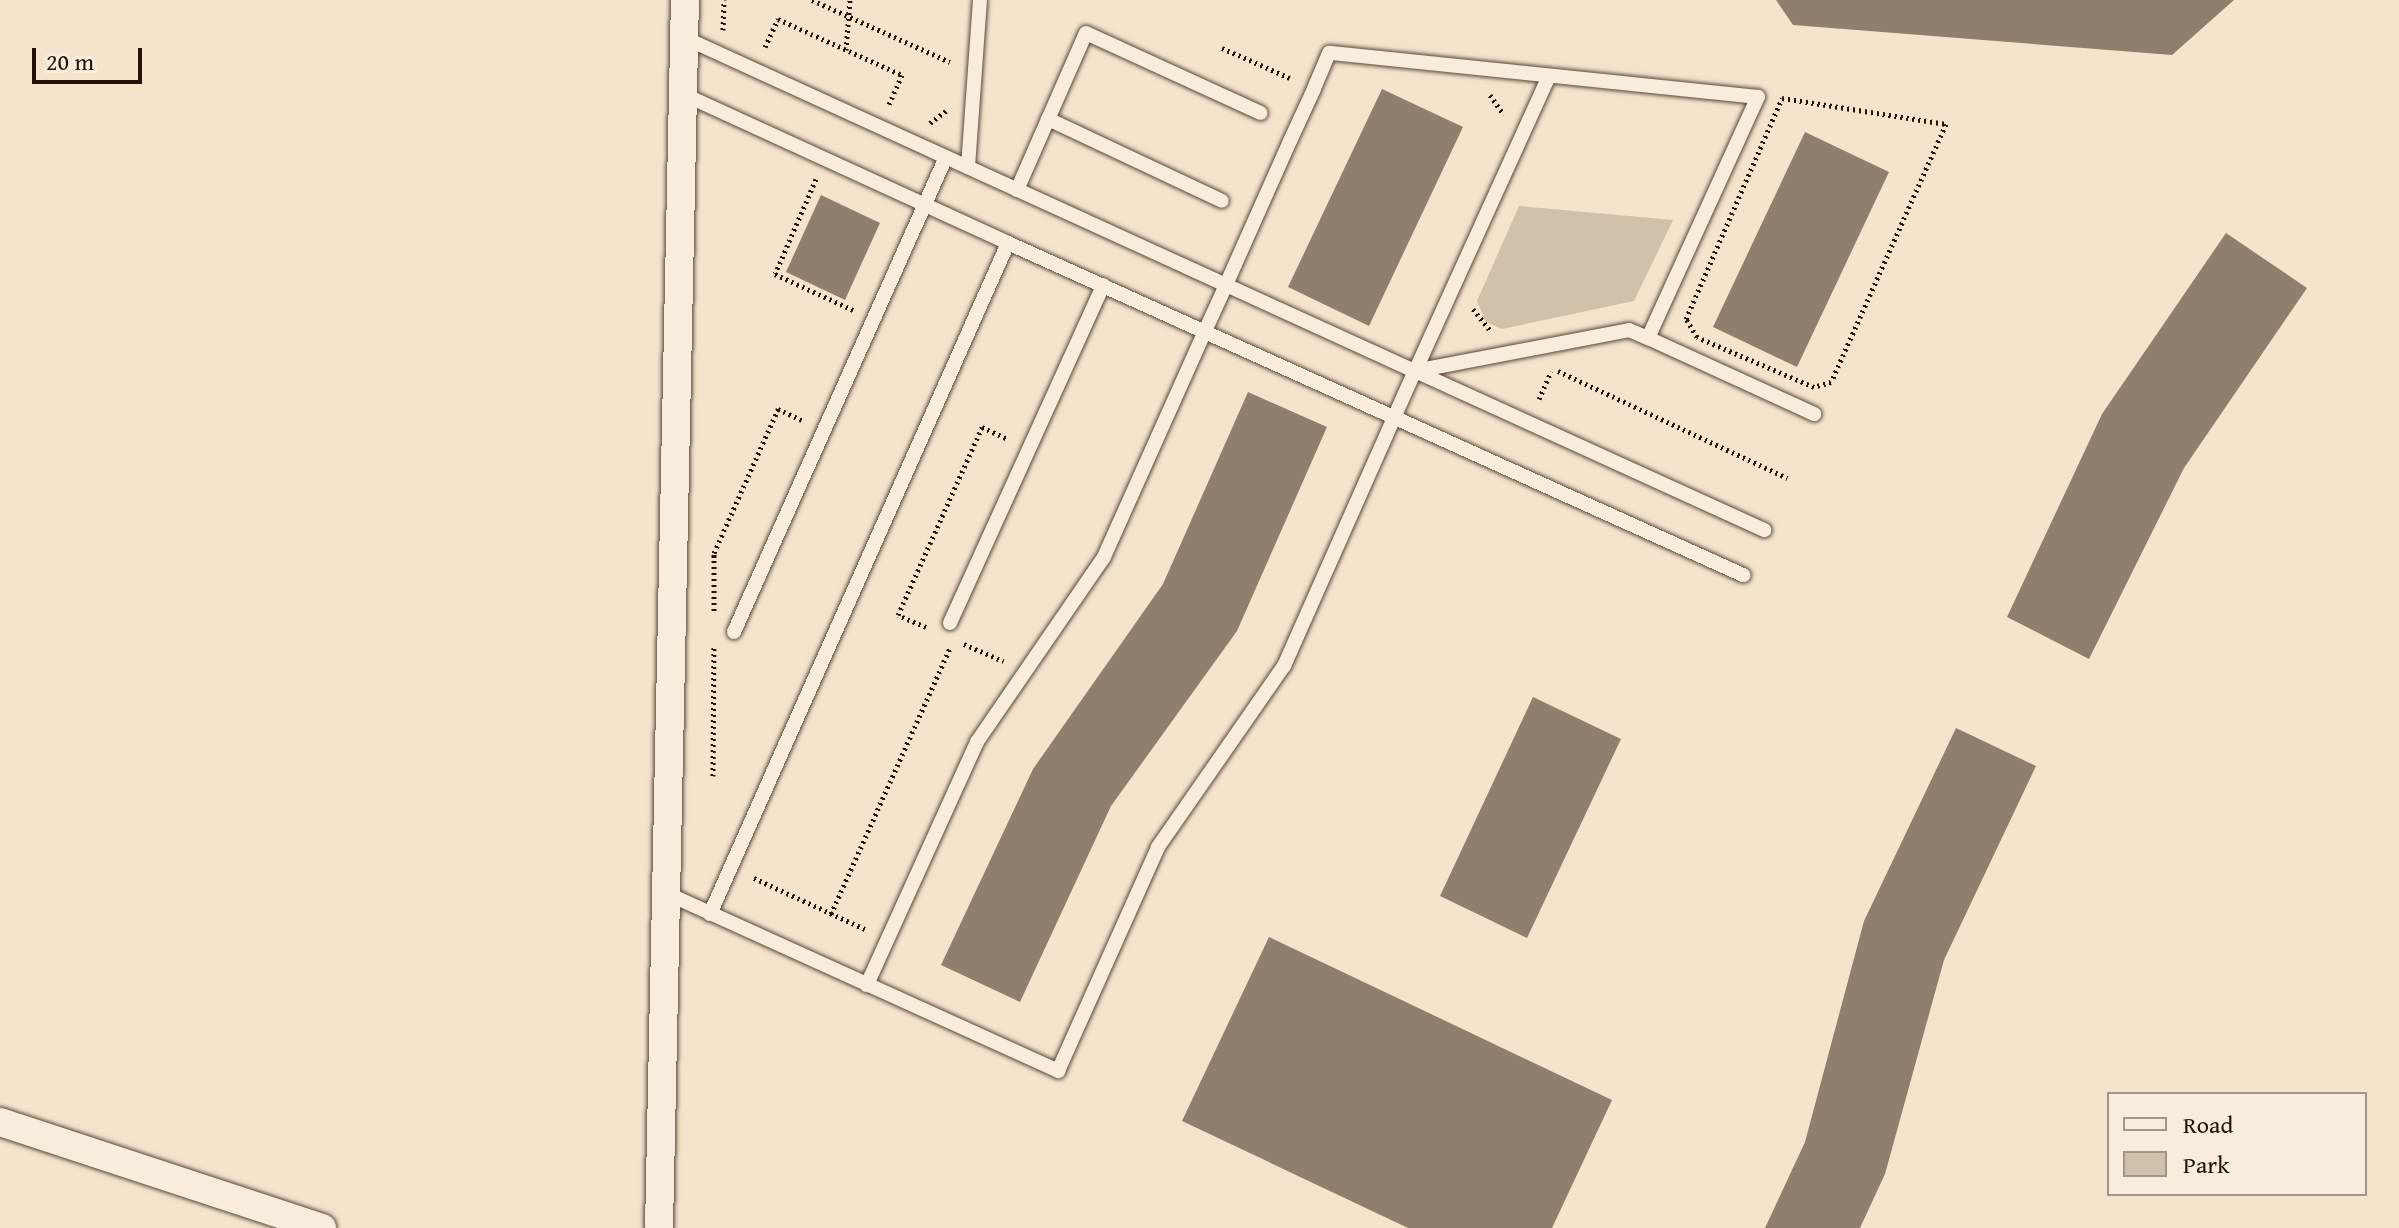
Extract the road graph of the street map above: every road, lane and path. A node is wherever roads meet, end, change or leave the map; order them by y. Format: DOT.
graph roads {
  1 [pos="685,0"];
  2 [pos="812,0"];
  3 [pos="850,0"];
  4 [pos="980,0"];
  5 [pos="849,17"];
  6 [pos="685,38"];
  7 [pos="1222,48"];
  8 [pos="846,50"];
  9 [pos="959,66"];
  10 [pos="1549,76"];
  11 [pos="1314,89"];
  12 [pos="1482,92"];
  13 [pos="683,94"];
  14 [pos="1261,113"];
  15 [pos="1048,119"];
  16 [pos="1946,124"];
  17 [pos="1504,125"];
  18 [pos="946,157"];
  19 [pos="968,167"];
  20 [pos="831,184"];
  21 [pos="1017,190"];
  22 [pos="1222,201"];
  23 [pos="924,204"];
  24 [pos="1008,243"];
  25 [pos="1454,284"];
  26 [pos="1103,285"];
  27 [pos="1226,285"];
  28 [pos="861,297"];
  29 [pos="854,311"];
  30 [pos="848,325"];
  31 [pos="1205,331"];
  32 [pos="1500,333"];
  33 [pos="1648,338"];
  34 [pos="1552,368"];
  35 [pos="1539,370"];
  36 [pos="1415,371"];
  37 [pos="1535,407"];
  38 [pos="811,408"];
  39 [pos="1814,414"];
  40 [pos="1394,416"];
  41 [pos="1787,478"];
  42 [pos="1764,530"];
  43 [pos="1743,575"];
  44 [pos="714,617"];
  45 [pos="950,623"];
  46 [pos="734,632"];
  47 [pos="714,633"];
  48 [pos="954,640"];
  49 [pos="713,776"];
  50 [pos="730,868"];
  51 [pos="666,893"];
  52 [pos="710,914"];
  53 [pos="831,914"];
  54 [pos="888,939"];
  55 [pos="867,985"];
  56 [pos="0,1122"];
  57 [pos="322,1228"];
  58 [pos="659,1228"];
  1 -- 6 [label="street"];
  2 -- 5 [label="path"];
  3 -- 5 [label="path"];
  4 -- 19 [label="lane"];
  5 -- 8 [label="path"];
  5 -- 9 [label="path"];
  6 -- 13 [label="street"];
  6 -- 18 [label="lane"];
  7 -- 11 [label="path"];
  10 -- 11 [label="lane"];
  10 -- 25 [label="lane"];
  10 -- 33 [label="lane"];
  11 -- 27 [label="lane"];
  12 -- 17 [label="path"];
  13 -- 23 [label="lane"];
  13 -- 51 [label="street"];
  14 -- 15 [label="lane"];
  15 -- 21 [label="lane"];
  15 -- 22 [label="lane"];
  16 -- 16 [label="path"];
  18 -- 19 [label="lane"];
  18 -- 23 [label="lane"];
  19 -- 21 [label="lane"];
  20 -- 29 [label="path"];
  21 -- 27 [label="lane"];
  23 -- 24 [label="lane"];
  23 -- 46 [label="lane"];
  24 -- 26 [label="lane"];
  24 -- 50 [label="lane"];
  25 -- 32 [label="path"];
  25 -- 36 [label="lane"];
  26 -- 31 [label="lane"];
  26 -- 45 [label="lane"];
  27 -- 31 [label="lane"];
  27 -- 36 [label="lane"];
  28 -- 29 [label="path"];
  29 -- 30 [label="path"];
  31 -- 40 [label="lane"];
  31 -- 54 [label="lane"];
  33 -- 36 [label="lane"];
  33 -- 39 [label="lane"];
  34 -- 35 [label="path"];
  34 -- 37 [label="path"];
  34 -- 41 [label="path"];
  36 -- 40 [label="lane"];
  36 -- 42 [label="lane"];
  38 -- 44 [label="path"];
  40 -- 43 [label="lane"];
  40 -- 55 [label="lane"];
  47 -- 49 [label="path"];
  48 -- 53 [label="path"];
  50 -- 52 [label="lane"];
  50 -- 53 [label="path"];
  51 -- 52 [label="lane"];
  51 -- 58 [label="street"];
  52 -- 55 [label="lane"];
  53 -- 54 [label="path"];
  54 -- 55 [label="lane"];
  56 -- 57 [label="street"];
}
